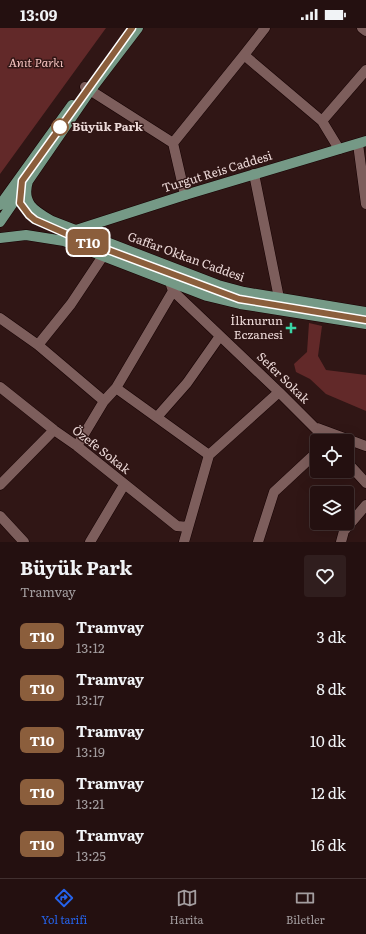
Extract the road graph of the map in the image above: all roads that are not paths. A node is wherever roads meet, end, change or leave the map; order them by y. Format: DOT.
graph roads {
  1 [pos="129,28"];
  2 [pos="138,28"];
  3 [pos="265,28"];
  4 [pos="362,28"];
  5 [pos="366,31"];
  6 [pos="244,56"];
  7 [pos="366,70"];
  8 [pos="87,89"];
  9 [pos="322,121"];
  10 [pos="362,142"];
  11 [pos="173,143"];
  12 [pos="339,149"];
  13 [pos="254,174"];
  14 [pos="28,181"];
  15 [pos="185,194"];
  16 [pos="366,204"];
  17 [pos="0,205"];
  18 [pos="0,222"];
  19 [pos="76,230"];
  20 [pos="0,238"];
  21 [pos="103,256"];
  22 [pos="172,287"];
  23 [pos="279,298"];
  24 [pos="366,312"];
  25 [pos="0,318"];
  26 [pos="366,324"];
  27 [pos="220,336"];
  28 [pos="38,345"];
  29 [pos="0,388"];
  30 [pos="116,388"];
  31 [pos="279,392"];
  32 [pos="104,401"];
  33 [pos="157,417"];
  34 [pos="316,428"];
  35 [pos="54,430"];
  36 [pos="322,434"];
  37 [pos="77,446"];
  38 [pos="366,446"];
  39 [pos="209,455"];
  40 [pos="310,459"];
  41 [pos="354,470"];
  42 [pos="366,483"];
  43 [pos="0,485"];
  44 [pos="124,485"];
  45 [pos="366,505"];
  46 [pos="0,516"];
  47 [pos="188,527"];
  48 [pos="24,542"];
  49 [pos="90,542"];
  50 [pos="184,542"];
  51 [pos="258,542"];
  52 [pos="341,542"];
  1 -- 8 [label="main road"];
  2 -- 8 [label="main road"];
  3 -- 6 [label="street"];
  4 -- 5 [label="street"];
  6 -- 9 [label="street"];
  6 -- 11 [label="street"];
  7 -- 9 [label="street"];
  8 -- 11 [label="street"];
  8 -- 14 [label="main road"];
  8 -- 17 [label="main road"];
  9 -- 12 [label="street"];
  10 -- 12 [label="main road, Turgut Reis Caddesi"];
  10 -- 16 [label="street"];
  11 -- 15 [label="street"];
  12 -- 13 [label="main road, Turgut Reis Caddesi"];
  13 -- 15 [label="main road, Turgut Reis Caddesi"];
  13 -- 23 [label="street"];
  14 -- 18 [label="main road"];
  14 -- 19 [label="main road, Gaffar Okkan Caddesi"];
  15 -- 19 [label="main road, Turgut Reis Caddesi"];
  19 -- 23 [label="main road, Gaffar Okkan Caddesi"];
  20 -- 21 [label="main road"];
  21 -- 22 [label="main road"];
  21 -- 28 [label="street"];
  22 -- 26 [label="main road"];
  22 -- 27 [label="street, Sefer Sokak"];
  22 -- 30 [label="street"];
  23 -- 24 [label="main road, Gaffar Okkan Caddesi"];
  25 -- 28 [label="street"];
  27 -- 31 [label="street, Sefer Sokak"];
  27 -- 33 [label="street"];
  28 -- 32 [label="street"];
  29 -- 35 [label="street, Özefe Sokak"];
  30 -- 32 [label="street"];
  30 -- 33 [label="street"];
  31 -- 34 [label="street, Sefer Sokak"];
  31 -- 39 [label="street"];
  32 -- 37 [label="street"];
  33 -- 39 [label="street"];
  34 -- 36 [label="street, Sefer Sokak"];
  34 -- 38 [label="street"];
  35 -- 37 [label="street, Özefe Sokak"];
  35 -- 43 [label="street"];
  37 -- 44 [label="street, Özefe Sokak"];
  39 -- 47 [label="street"];
  40 -- 51 [label="street"];
  41 -- 42 [label="street"];
  44 -- 47 [label="street, Özefe Sokak"];
  44 -- 49 [label="street"];
  45 -- 52 [label="street"];
  46 -- 48 [label="street"];
  47 -- 50 [label="street"];
}
